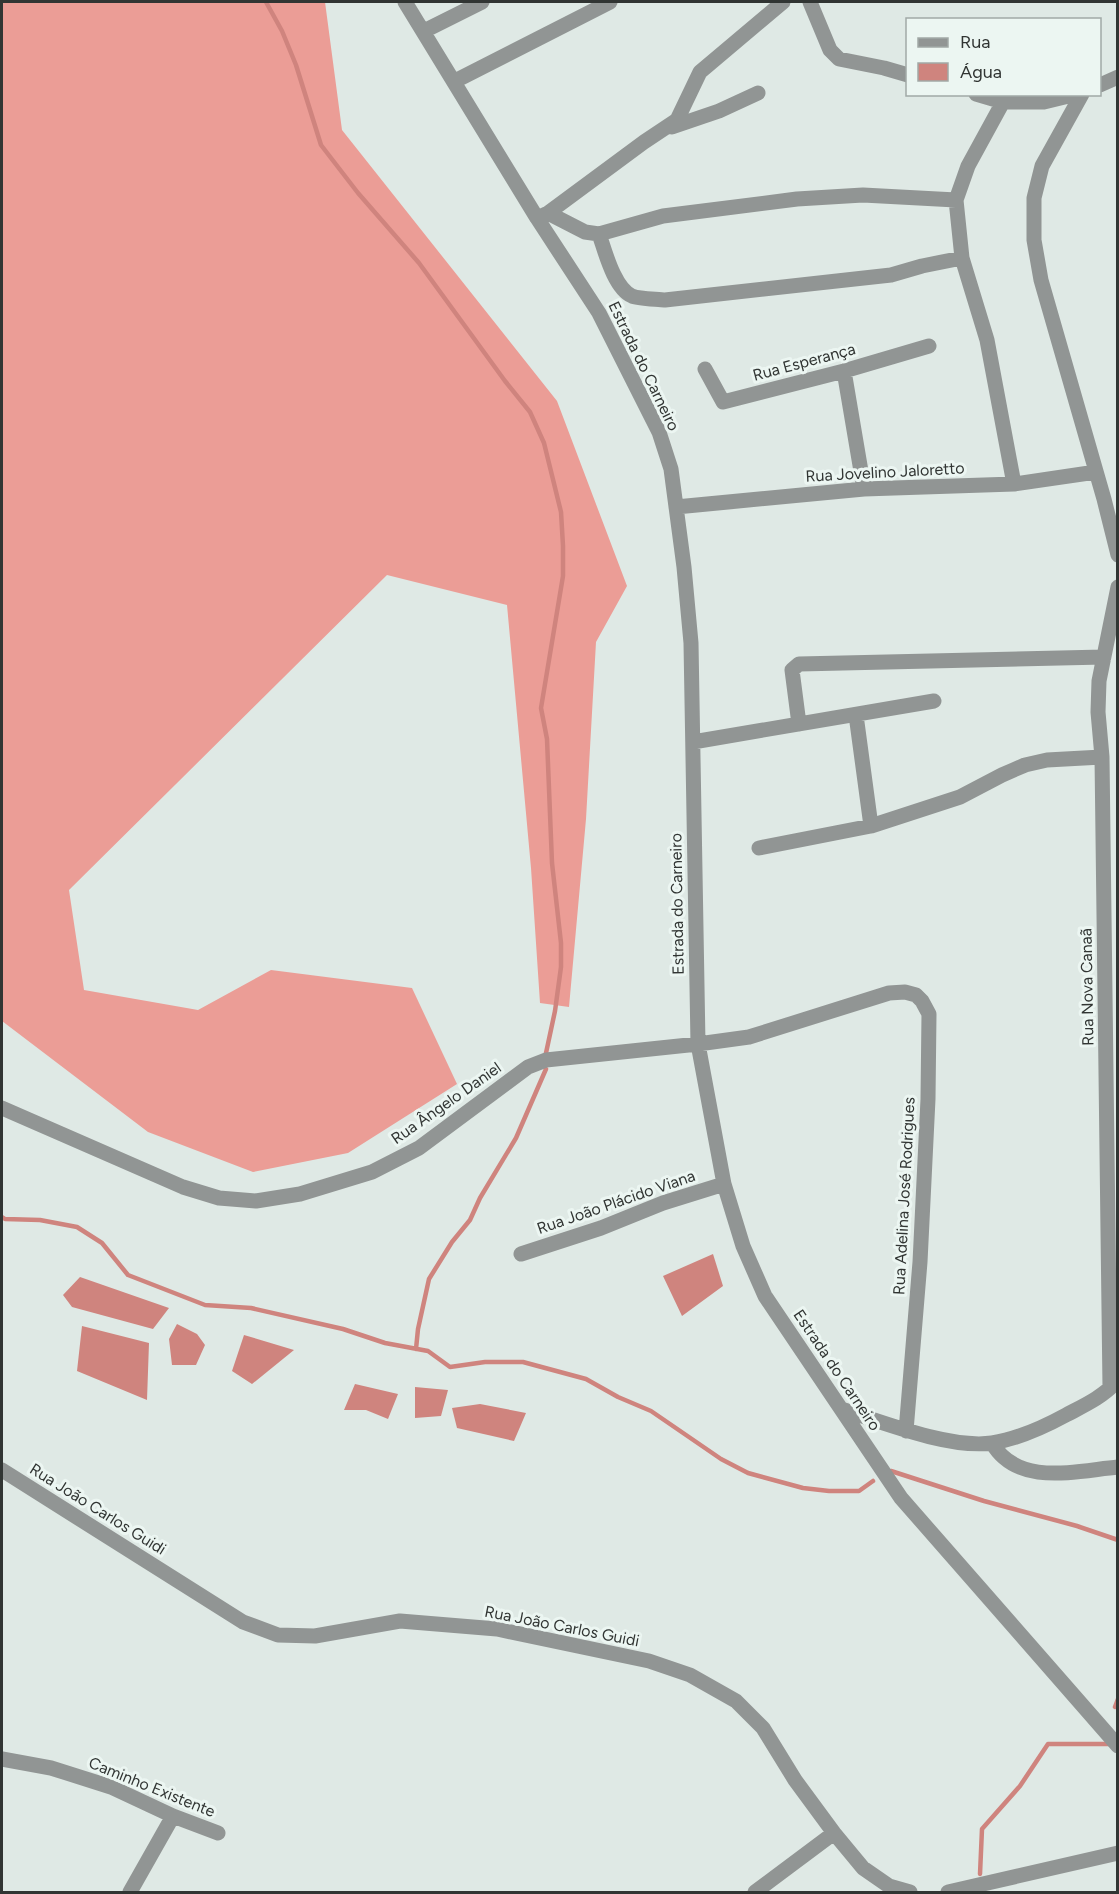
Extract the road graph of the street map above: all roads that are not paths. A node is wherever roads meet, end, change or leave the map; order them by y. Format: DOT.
graph roads {
  1 [pos="405,2"];
  2 [pos="482,2"];
  3 [pos="610,2"];
  4 [pos="783,2"];
  5 [pos="810,2"];
  6 [pos="423,31"];
  7 [pos="906,75"];
  8 [pos="1118,77"];
  9 [pos="455,81"];
  10 [pos="1101,85"];
  11 [pos="758,93"];
  12 [pos="982,96"];
  13 [pos="1069,96"];
  14 [pos="1081,96"];
  15 [pos="1003,102"];
  16 [pos="666,129"];
  17 [pos="956,200"];
  18 [pos="543,215"];
  19 [pos="599,234"];
  20 [pos="962,258"];
  21 [pos="929,346"];
  22 [pos="705,369"];
  23 [pos="844,371"];
  24 [pos="1096,472"];
  25 [pos="1014,484"];
  26 [pos="864,489"];
  27 [pos="676,507"];
  28 [pos="1118,555"];
  29 [pos="1118,587"];
  30 [pos="1104,657"];
  31 [pos="934,701"];
  32 [pos="856,715"];
  33 [pos="799,724"];
  34 [pos="693,742"];
  35 [pos="1102,757"];
  36 [pos="871,826"];
  37 [pos="759,848"];
  38 [pos="889,993"];
  39 [pos="698,1044"];
  40 [pos="2,1108"];
  41 [pos="724,1184"];
  42 [pos="521,1254"];
  43 [pos="1114,1384"];
  44 [pos="844,1410"];
  45 [pos="906,1431"];
  46 [pos="992,1443"];
  47 [pos="1118,1467"];
  48 [pos="2,1470"];
  49 [pos="1118,1746"];
  50 [pos="2,1759"];
  51 [pos="173,1816"];
  52 [pos="218,1833"];
  53 [pos="834,1833"];
  54 [pos="1118,1853"];
  55 [pos="130,1893"];
  56 [pos="755,1893"];
  57 [pos="910,1893"];
  58 [pos="948,1893"];
  1 -- 6 [label="street, Estrada do Carneiro"];
  2 -- 6 [label="street"];
  3 -- 9 [label="street"];
  4 -- 16 [label="street"];
  5 -- 7 [label="street"];
  6 -- 9 [label="street, Estrada do Carneiro"];
  8 -- 10 [label="street"];
  9 -- 18 [label="street, Estrada do Carneiro"];
  11 -- 16 [label="street"];
  12 -- 15 [label="street"];
  13 -- 15 [label="street"];
  14 -- 24 [label="street"];
  15 -- 17 [label="street"];
  16 -- 18 [label="street"];
  17 -- 19 [label="street"];
  17 -- 20 [label="street"];
  18 -- 19 [label="street"];
  18 -- 27 [label="street, Estrada do Carneiro"];
  19 -- 20 [label="street"];
  20 -- 25 [label="street"];
  21 -- 23 [label="street, Rua Esperança"];
  22 -- 23 [label="street, Rua Esperança"];
  23 -- 26 [label="street"];
  24 -- 25 [label="street, Rua Jovelino Jaloretto"];
  24 -- 28 [label="street"];
  25 -- 26 [label="street, Rua Jovelino Jaloretto"];
  26 -- 27 [label="street, Rua Jovelino Jaloretto"];
  27 -- 34 [label="street, Estrada do Carneiro"];
  29 -- 30 [label="street, Rua Nova Canaã"];
  30 -- 33 [label="street"];
  30 -- 35 [label="street, Rua Nova Canaã"];
  31 -- 32 [label="street"];
  32 -- 33 [label="street"];
  32 -- 36 [label="street"];
  33 -- 34 [label="street"];
  34 -- 39 [label="street, Estrada do Carneiro"];
  35 -- 36 [label="street"];
  35 -- 43 [label="street, Rua Nova Canaã"];
  36 -- 37 [label="street"];
  38 -- 39 [label="street, Rua Ângelo Daniel"];
  38 -- 45 [label="street, Rua Adelina José Rodrigues"];
  39 -- 40 [label="street, Rua Ângelo Daniel"];
  39 -- 41 [label="street, Estrada do Carneiro"];
  41 -- 42 [label="street, Rua João Plácido Viana"];
  41 -- 44 [label="street, Estrada do Carneiro"];
  43 -- 46 [label="street"];
  44 -- 45 [label="street"];
  44 -- 49 [label="street, Estrada do Carneiro"];
  45 -- 46 [label="street"];
  46 -- 47 [label="street"];
  48 -- 53 [label="street, Rua João Carlos Guidi"];
  50 -- 51 [label="street, Caminho Existente"];
  51 -- 52 [label="street, Caminho Existente"];
  51 -- 55 [label="street"];
  53 -- 56 [label="street"];
  53 -- 57 [label="street, Rua João Carlos Guidi"];
  54 -- 58 [label="street"];
}
